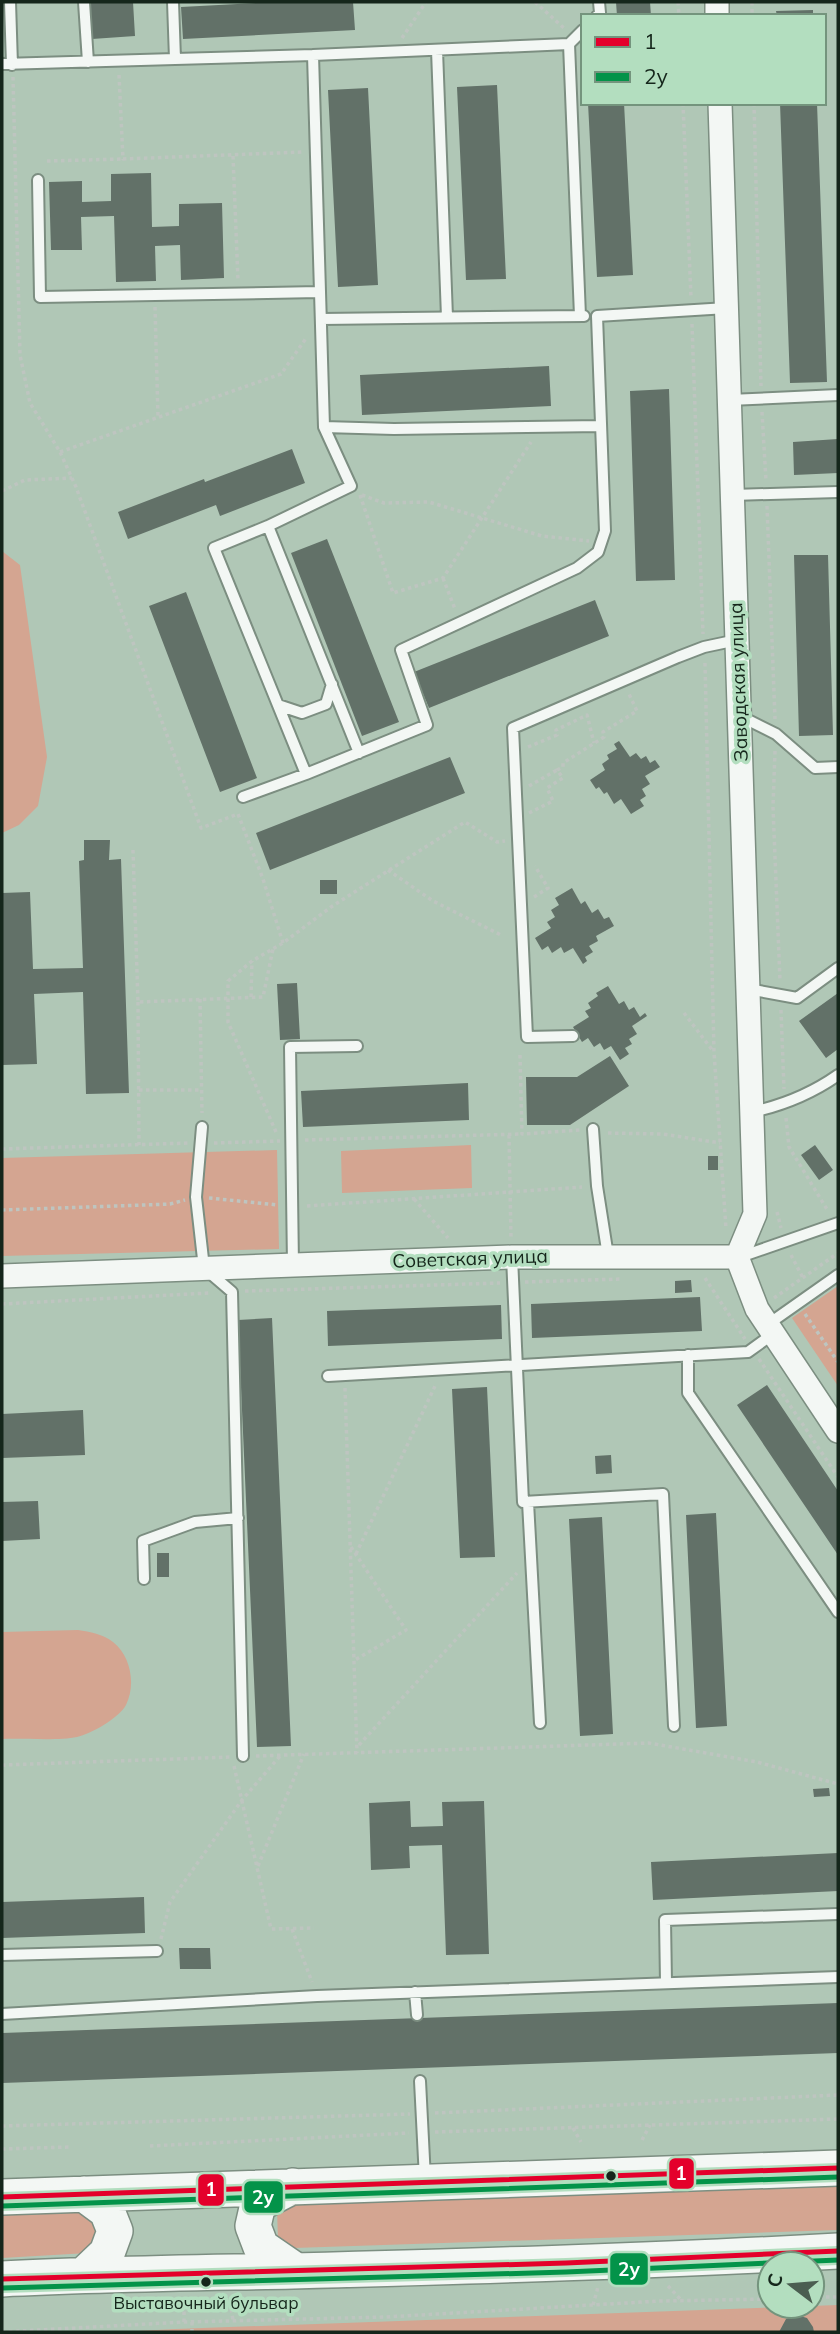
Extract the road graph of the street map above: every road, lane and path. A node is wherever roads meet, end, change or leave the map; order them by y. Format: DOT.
graph roads {
  1 [pos="10,2"];
  2 [pos="84,2"];
  3 [pos="173,2"];
  4 [pos="426,2"];
  5 [pos="535,2"];
  6 [pos="576,37"];
  7 [pos="437,50"];
  8 [pos="393,51"];
  9 [pos="313,55"];
  10 [pos="175,59"];
  11 [pos="119,61"];
  12 [pos="88,62"];
  13 [pos="7,64"];
  14 [pos="683,105"];
  15 [pos="720,105"];
  16 [pos="754,105"];
  17 [pos="316,152"];
  18 [pos="233,155"];
  19 [pos="123,159"];
  20 [pos="47,160"];
  21 [pos="37,180"];
  22 [pos="319,292"];
  23 [pos="238,294"];
  24 [pos="155,295"];
  25 [pos="727,308"];
  26 [pos="692,309"];
  27 [pos="580,316"];
  28 [pos="597,316"];
  29 [pos="447,317"];
  30 [pos="321,319"];
  31 [pos="838,395"];
  32 [pos="762,398"];
  33 [pos="729,400"];
  34 [pos="158,417"];
  35 [pos="324,426"];
  36 [pos="601,426"];
  37 [pos="542,427"];
  38 [pos="60,452"];
  39 [pos="72,478"];
  40 [pos="351,486"];
  41 [pos="2,491"];
  42 [pos="838,492"];
  43 [pos="767,494"];
  44 [pos="360,495"];
  45 [pos="733,495"];
  46 [pos="481,518"];
  47 [pos="268,526"];
  48 [pos="601,542"];
  49 [pos="443,578"];
  50 [pos="459,621"];
  51 [pos="737,640"];
  52 [pos="704,647"];
  53 [pos="332,684"];
  54 [pos="627,692"];
  55 [pos="278,705"];
  56 [pos="740,716"];
  57 [pos="776,734"];
  58 [pos="594,743"];
  59 [pos="523,751"];
  60 [pos="359,753"];
  61 [pos="838,766"];
  62 [pos="557,770"];
  63 [pos="306,774"];
  64 [pos="523,789"];
  65 [pos="243,797"];
  66 [pos="529,799"];
  67 [pos="535,810"];
  68 [pos="527,814"];
  69 [pos="506,841"];
  70 [pos="133,850"];
  71 [pos="388,870"];
  72 [pos="503,936"];
  73 [pos="282,943"];
  74 [pos="273,949"];
  75 [pos="252,961"];
  76 [pos="838,968"];
  77 [pos="748,989"];
  78 [pos="780,993"];
  79 [pos="228,998"];
  80 [pos="251,998"];
  81 [pos="200,999"];
  82 [pos="138,1002"];
  83 [pos="684,1013"];
  84 [pos="573,1036"];
  85 [pos="356,1046"];
  86 [pos="714,1052"];
  87 [pos="520,1055"];
  88 [pos="838,1075"];
  89 [pos="138,1090"];
  90 [pos="201,1090"];
  91 [pos="784,1105"];
  92 [pos="752,1112"];
  93 [pos="202,1127"];
  94 [pos="593,1131"];
  95 [pos="522,1134"];
  96 [pos="509,1135"];
  97 [pos="285,1141"];
  98 [pos="200,1143"];
  99 [pos="720,1143"];
  100 [pos="139,1145"];
  101 [pos="2,1149"];
  102 [pos="597,1186"];
  103 [pos="511,1192"];
  104 [pos="196,1197"];
  105 [pos="413,1199"];
  106 [pos="292,1207"];
  107 [pos="2,1210"];
  108 [pos="837,1223"];
  109 [pos="727,1234"];
  110 [pos="838,1253"];
  111 [pos="608,1255"];
  112 [pos="512,1257"];
  113 [pos="466,1258"];
  114 [pos="737,1258"];
  115 [pos="293,1265"];
  116 [pos="204,1268"];
  117 [pos="703,1275"];
  118 [pos="838,1275"];
  119 [pos="2,1276"];
  120 [pos="626,1279"];
  121 [pos="513,1282"];
  122 [pos="232,1292"];
  123 [pos="768,1301"];
  124 [pos="2,1304"];
  125 [pos="798,1304"];
  126 [pos="770,1330"];
  127 [pos="752,1349"];
  128 [pos="688,1355"];
  129 [pos="838,1362"];
  130 [pos="516,1365"];
  131 [pos="345,1375"];
  132 [pos="328,1376"];
  133 [pos="447,1385"];
  134 [pos="838,1431"];
  135 [pos="838,1477"];
  136 [pos="528,1502"];
  137 [pos="237,1518"];
  138 [pos="351,1546"];
  139 [pos="356,1554"];
  140 [pos="531,1558"];
  141 [pos="144,1579"];
  142 [pos="838,1612"];
  143 [pos="355,1660"];
  144 [pos="540,1723"];
  145 [pos="674,1726"];
  146 [pos="357,1746"];
  147 [pos="357,1753"];
  148 [pos="304,1754"];
  149 [pos="281,1755"];
  150 [pos="243,1756"];
  151 [pos="2,1765"];
  152 [pos="838,1784"];
  153 [pos="242,1800"];
  154 [pos="257,1867"];
  155 [pos="838,1914"];
  156 [pos="292,1928"];
  157 [pos="314,1928"];
  158 [pos="158,1951"];
  159 [pos="2,1955"];
  160 [pos="838,1977"];
  161 [pos="666,1983"];
  162 [pos="415,1992"];
  163 [pos="317,1996"];
  164 [pos="2,2014"];
  165 [pos="417,2015"];
  166 [pos="420,2081"];
  167 [pos="838,2119"];
  168 [pos="650,2125"];
  169 [pos="573,2128"];
  170 [pos="422,2133"];
  171 [pos="642,2140"];
  172 [pos="581,2142"];
  173 [pos="150,2146"];
  174 [pos="70,2147"];
  175 [pos="2,2149"];
  176 [pos="838,2168"];
  177 [pos="425,2182"];
  178 [pos="293,2186"];
  179 [pos="85,2194"];
  180 [pos="2,2197"];
  181 [pos="838,2251"];
  182 [pos="296,2271"];
  183 [pos="85,2274"];
  184 [pos="2,2279"];
  185 [pos="661,2280"];
  186 [pos="600,2282"];
  187 [pos="756,2299"];
  188 [pos="683,2301"];
  189 [pos="230,2302"];
  190 [pos="184,2304"];
  191 [pos="593,2305"];
  192 [pos="233,2320"];
  193 [pos="184,2322"];
  194 [pos="191,2322"];
  195 [pos="163,2323"];
  196 [pos="2,2332"];
  197 [pos="163,2332"];
  198 [pos="192,2332"];
  1 -- 13 [label="lane"];
  2 -- 12 [label="lane"];
  3 -- 10 [label="lane"];
  4 -- 8 [label="path"];
  5 -- 6 [label="path"];
  6 -- 7 [label="lane"];
  6 -- 27 [label="lane"];
  7 -- 8 [label="lane"];
  7 -- 29 [label="lane"];
  8 -- 9 [label="lane"];
  9 -- 10 [label="lane"];
  9 -- 17 [label="lane"];
  10 -- 11 [label="lane"];
  11 -- 12 [label="lane"];
  11 -- 19 [label="path"];
  12 -- 13 [label="lane"];
  13 -- 38 [label="path"];
  14 -- 26 [label="path"];
  15 -- 25 [label="street, Заводская улица"];
  16 -- 32 [label="path"];
  17 -- 18 [label="path"];
  17 -- 22 [label="lane"];
  18 -- 19 [label="path"];
  18 -- 23 [label="path"];
  19 -- 20 [label="path"];
  21 -- 24 [label="lane"];
  22 -- 23 [label="lane"];
  22 -- 30 [label="lane"];
  23 -- 24 [label="lane"];
  24 -- 34 [label="path"];
  25 -- 26 [label="lane"];
  25 -- 33 [label="street, Заводская улица"];
  26 -- 28 [label="lane"];
  26 -- 52 [label="path"];
  27 -- 28 [label="lane"];
  27 -- 29 [label="lane"];
  28 -- 36 [label="lane"];
  29 -- 30 [label="lane"];
  30 -- 34 [label="path"];
  30 -- 35 [label="lane"];
  31 -- 32 [label="lane"];
  32 -- 33 [label="lane"];
  32 -- 43 [label="path"];
  33 -- 45 [label="street, Заводская улица"];
  34 -- 38 [label="path"];
  35 -- 37 [label="lane"];
  35 -- 40 [label="lane"];
  36 -- 37 [label="lane"];
  36 -- 48 [label="lane"];
  37 -- 46 [label="path"];
  38 -- 39 [label="path"];
  39 -- 41 [label="path"];
  39 -- 73 [label="path"];
  40 -- 44 [label="path"];
  40 -- 47 [label="lane"];
  42 -- 43 [label="lane"];
  43 -- 45 [label="lane"];
  43 -- 57 [label="path"];
  44 -- 46 [label="path"];
  44 -- 49 [label="path"];
  45 -- 51 [label="street, Заводская улица"];
  46 -- 48 [label="path"];
  46 -- 49 [label="path"];
  47 -- 53 [label="lane"];
  47 -- 55 [label="lane"];
  48 -- 50 [label="lane"];
  49 -- 50 [label="path"];
  50 -- 60 [label="lane"];
  51 -- 52 [label="lane"];
  51 -- 56 [label="street, Заводская улица"];
  52 -- 84 [label="lane"];
  52 -- 86 [label="path"];
  53 -- 55 [label="lane"];
  53 -- 60 [label="lane"];
  54 -- 58 [label="path"];
  55 -- 63 [label="lane"];
  56 -- 57 [label="lane"];
  56 -- 77 [label="street, Заводская улица"];
  57 -- 61 [label="lane"];
  57 -- 78 [label="path"];
  58 -- 59 [label="path"];
  58 -- 62 [label="path"];
  60 -- 63 [label="lane"];
  62 -- 64 [label="path"];
  62 -- 67 [label="path"];
  63 -- 65 [label="lane"];
  66 -- 67 [label="path"];
  67 -- 68 [label="path"];
  69 -- 71 [label="path"];
  70 -- 82 [label="path"];
  71 -- 72 [label="path"];
  71 -- 73 [label="path"];
  73 -- 74 [label="path"];
  74 -- 75 [label="path"];
  74 -- 80 [label="path"];
  75 -- 79 [label="path"];
  75 -- 80 [label="path"];
  76 -- 78 [label="lane"];
  77 -- 78 [label="lane"];
  77 -- 92 [label="street, Заводская улица"];
  78 -- 91 [label="path"];
  79 -- 80 [label="path"];
  79 -- 81 [label="path"];
  79 -- 97 [label="path"];
  81 -- 82 [label="path"];
  81 -- 90 [label="path"];
  82 -- 89 [label="path"];
  83 -- 86 [label="path"];
  85 -- 97 [label="lane"];
  86 -- 99 [label="path"];
  87 -- 95 [label="path"];
  88 -- 91 [label="lane"];
  89 -- 90 [label="path"];
  89 -- 100 [label="path"];
  90 -- 93 [label="path"];
  91 -- 92 [label="lane"];
  91 -- 108 [label="path"];
  92 -- 114 [label="street, Заводская улица"];
  93 -- 98 [label="lane"];
  94 -- 95 [label="path"];
  94 -- 99 [label="path"];
  94 -- 102 [label="lane"];
  95 -- 96 [label="path"];
  96 -- 97 [label="path"];
  96 -- 103 [label="path"];
  97 -- 98 [label="path"];
  97 -- 106 [label="lane"];
  98 -- 100 [label="path"];
  98 -- 104 [label="lane"];
  99 -- 109 [label="path"];
  100 -- 101 [label="path"];
  102 -- 103 [label="path"];
  102 -- 111 [label="lane"];
  103 -- 105 [label="path"];
  103 -- 112 [label="path"];
  104 -- 106 [label="path"];
  104 -- 107 [label="path"];
  104 -- 116 [label="lane"];
  105 -- 106 [label="path"];
  105 -- 113 [label="path"];
  106 -- 115 [label="lane"];
  108 -- 114 [label="lane"];
  110 -- 123 [label="path"];
  111 -- 112 [label="street, Советская улица"];
  111 -- 114 [label="street, Советская улица"];
  112 -- 113 [label="street, Советская улица"];
  112 -- 121 [label="lane"];
  113 -- 115 [label="street, Советская улица"];
  114 -- 126 [label="street"];
  115 -- 116 [label="street, Советская улица"];
  116 -- 119 [label="street, Советская улица"];
  116 -- 122 [label="lane"];
  117 -- 127 [label="path"];
  118 -- 125 [label="lane"];
  120 -- 121 [label="path"];
  121 -- 122 [label="path"];
  121 -- 130 [label="lane"];
  122 -- 124 [label="path"];
  122 -- 137 [label="lane"];
  125 -- 126 [label="lane"];
  125 -- 129 [label="path"];
  126 -- 127 [label="lane"];
  126 -- 134 [label="street"];
  127 -- 128 [label="lane"];
  127 -- 135 [label="path"];
  128 -- 130 [label="lane"];
  128 -- 142 [label="lane"];
  130 -- 131 [label="lane"];
  130 -- 136 [label="lane"];
  131 -- 132 [label="lane"];
  131 -- 138 [label="path"];
  133 -- 139 [label="path"];
  136 -- 140 [label="lane"];
  136 -- 145 [label="lane"];
  137 -- 141 [label="lane"];
  137 -- 150 [label="lane"];
  138 -- 139 [label="path"];
  138 -- 143 [label="path"];
  139 -- 143 [label="path"];
  140 -- 144 [label="lane"];
  140 -- 146 [label="path"];
  143 -- 146 [label="path"];
  146 -- 147 [label="path"];
  147 -- 148 [label="path"];
  147 -- 152 [label="path"];
  148 -- 149 [label="path"];
  148 -- 154 [label="path"];
  149 -- 150 [label="path"];
  149 -- 153 [label="path"];
  151 -- 153 [label="path"];
  153 -- 154 [label="path"];
  153 -- 158 [label="path"];
  154 -- 156 [label="path"];
  155 -- 161 [label="lane"];
  156 -- 157 [label="path"];
  156 -- 163 [label="path"];
  158 -- 159 [label="lane"];
  160 -- 161 [label="lane"];
  161 -- 162 [label="lane"];
  162 -- 163 [label="lane"];
  162 -- 165 [label="lane"];
  163 -- 164 [label="lane"];
  166 -- 170 [label="lane"];
  167 -- 168 [label="path"];
  168 -- 169 [label="path"];
  168 -- 171 [label="path"];
  169 -- 170 [label="path"];
  169 -- 172 [label="path"];
  170 -- 173 [label="path"];
  170 -- 177 [label="lane"];
  174 -- 175 [label="path"];
  176 -- 177 [label="main road"];
  177 -- 178 [label="main road"];
  178 -- 179 [label="main road"];
  178 -- 182 [label="main road"];
  179 -- 180 [label="main road"];
  179 -- 183 [label="main road"];
  181 -- 182 [label="main road"];
  182 -- 183 [label="main road"];
  183 -- 184 [label="main road"];
  185 -- 188 [label="path"];
  186 -- 191 [label="path"];
  187 -- 188 [label="path"];
  188 -- 191 [label="path"];
  189 -- 192 [label="path"];
  190 -- 193 [label="path"];
  191 -- 192 [label="path"];
  192 -- 194 [label="path"];
  193 -- 194 [label="path"];
  193 -- 195 [label="path"];
  194 -- 198 [label="path"];
  195 -- 196 [label="path"];
  195 -- 197 [label="path"];
}
